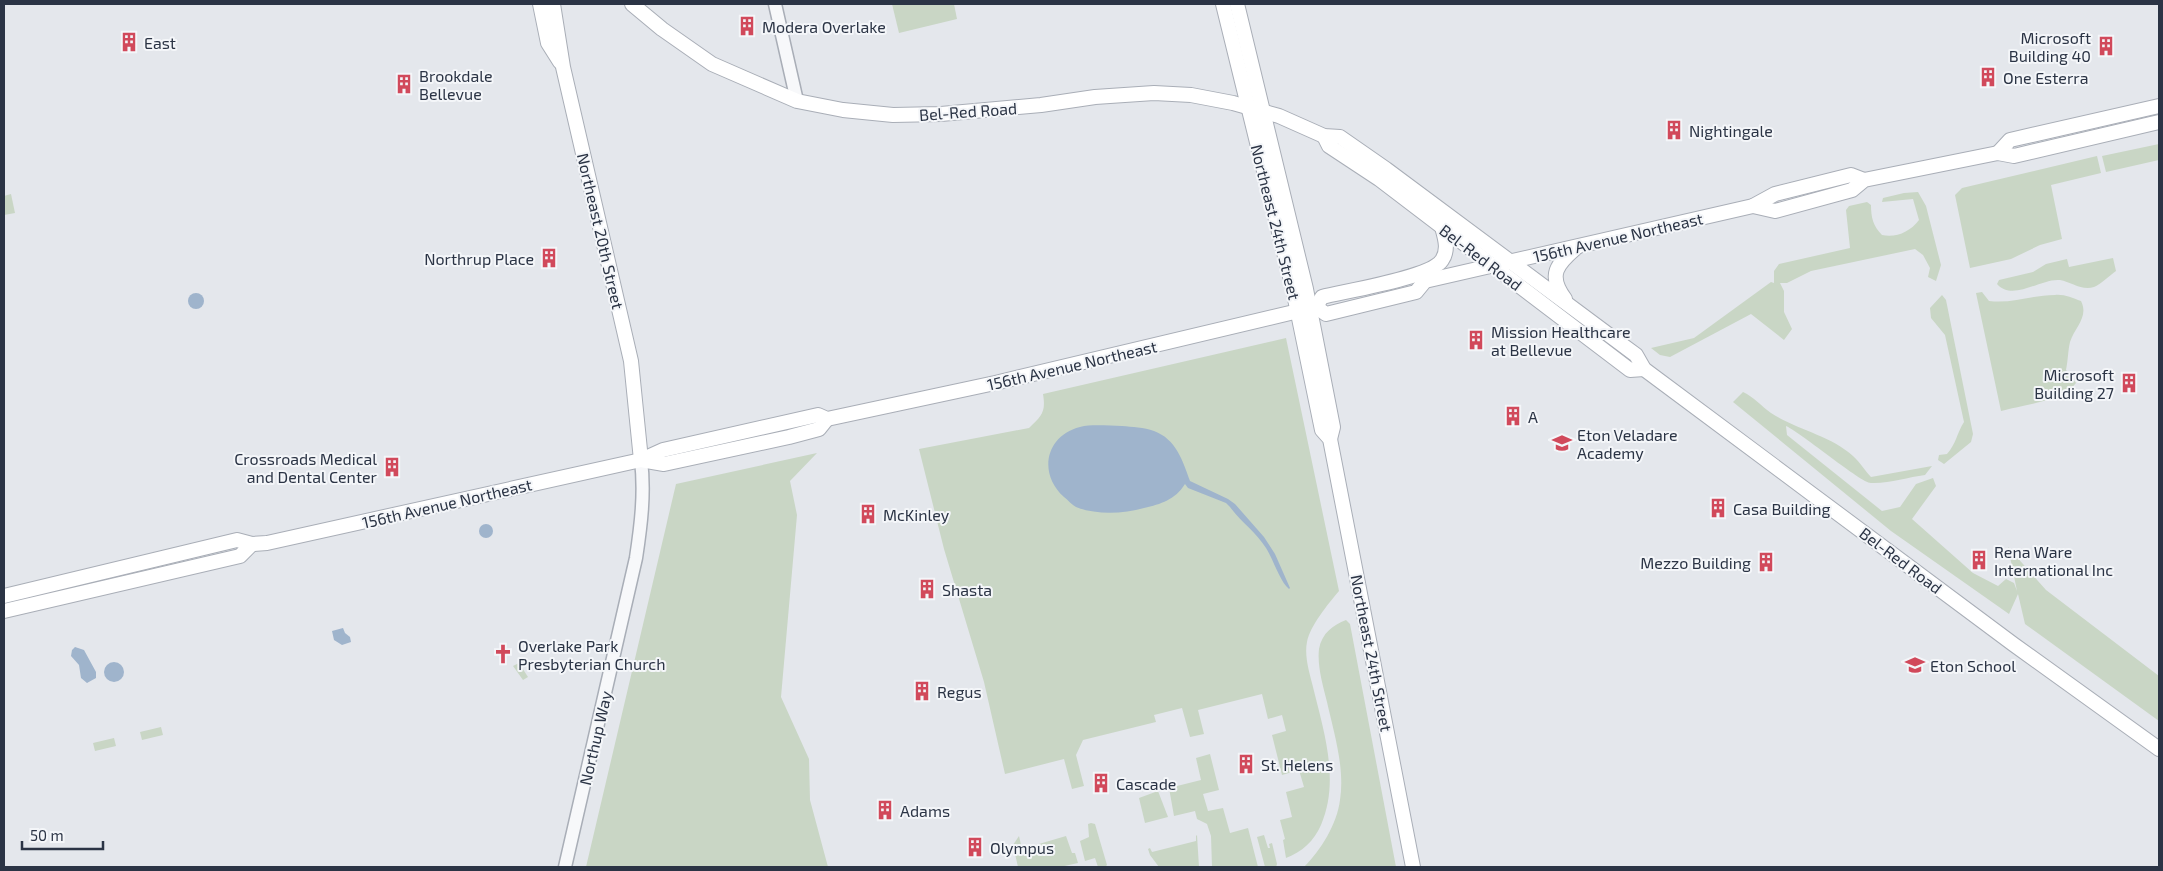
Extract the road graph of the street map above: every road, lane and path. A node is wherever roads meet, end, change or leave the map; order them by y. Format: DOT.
graph roads {
  1 [pos="540,4"];
  2 [pos="553,4"];
  3 [pos="632,4"];
  4 [pos="775,4"];
  5 [pos="1223,4"];
  6 [pos="1237,4"];
  7 [pos="563,67"];
  8 [pos="798,101"];
  9 [pos="2159,106"];
  10 [pos="1248,107"];
  11 [pos="1263,111"];
  12 [pos="2159,122"];
  13 [pos="1324,136"];
  14 [pos="1998,153"];
  15 [pos="1442,227"];
  16 [pos="1579,246"];
  17 [pos="1511,262"];
  18 [pos="1493,266"];
  19 [pos="1419,279"];
  20 [pos="1570,306"];
  21 [pos="1308,309"];
  22 [pos="1644,369"];
  23 [pos="641,460"];
  24 [pos="252,544"];
  25 [pos="4,596"];
  26 [pos="4,611"];
  27 [pos="2159,749"];
  28 [pos="565,867"];
  29 [pos="1413,867"];
  1 -- 7 [label="main road"];
  2 -- 7 [label="main road, Northeast 20th Street"];
  3 -- 8 [label="main road, Bel-Red Road"];
  4 -- 8 [label="street"];
  5 -- 10 [label="main road, Northeast 24th Street"];
  6 -- 11 [label="main road, Northeast 24th Street"];
  7 -- 23 [label="main road, Northeast 20th Street"];
  8 -- 10 [label="main road, Bel-Red Road"];
  9 -- 14 [label="main road, 156th Avenue Northeast"];
  10 -- 11 [label="main road, Bel-Red Road"];
  10 -- 21 [label="main road, Northeast 24th Street"];
  11 -- 13 [label="main road, Bel-Red Road"];
  11 -- 21 [label="main road, Northeast 24th Street"];
  12 -- 14 [label="main road, 156th Avenue Northeast"];
  13 -- 15 [label="main road, Bel-Red Road"];
  13 -- 17 [label="main road, Bel-Red Road"];
  14 -- 16 [label="main road, 156th Avenue Northeast"];
  15 -- 18 [label="main road, Bel-Red Road"];
  15 -- 19 [label="main road"];
  16 -- 17 [label="main road, 156th Avenue Northeast"];
  16 -- 20 [label="main road"];
  17 -- 18 [label="main road, 156th Avenue Northeast"];
  17 -- 20 [label="main road, Bel-Red Road"];
  18 -- 19 [label="main road, 156th Avenue Northeast"];
  18 -- 22 [label="main road, Bel-Red Road"];
  19 -- 21 [label="main road, 156th Avenue Northeast"];
  20 -- 22 [label="main road, Bel-Red Road"];
  21 -- 23 [label="main road, 156th Avenue Northeast"];
  21 -- 29 [label="main road, Northeast 24th Street"];
  22 -- 27 [label="main road, Bel-Red Road"];
  23 -- 24 [label="main road, 156th Avenue Northeast"];
  23 -- 28 [label="street, Northup Way"];
  24 -- 25 [label="main road, 156th Avenue Northeast"];
  24 -- 26 [label="main road, 156th Avenue Northeast"];
}
